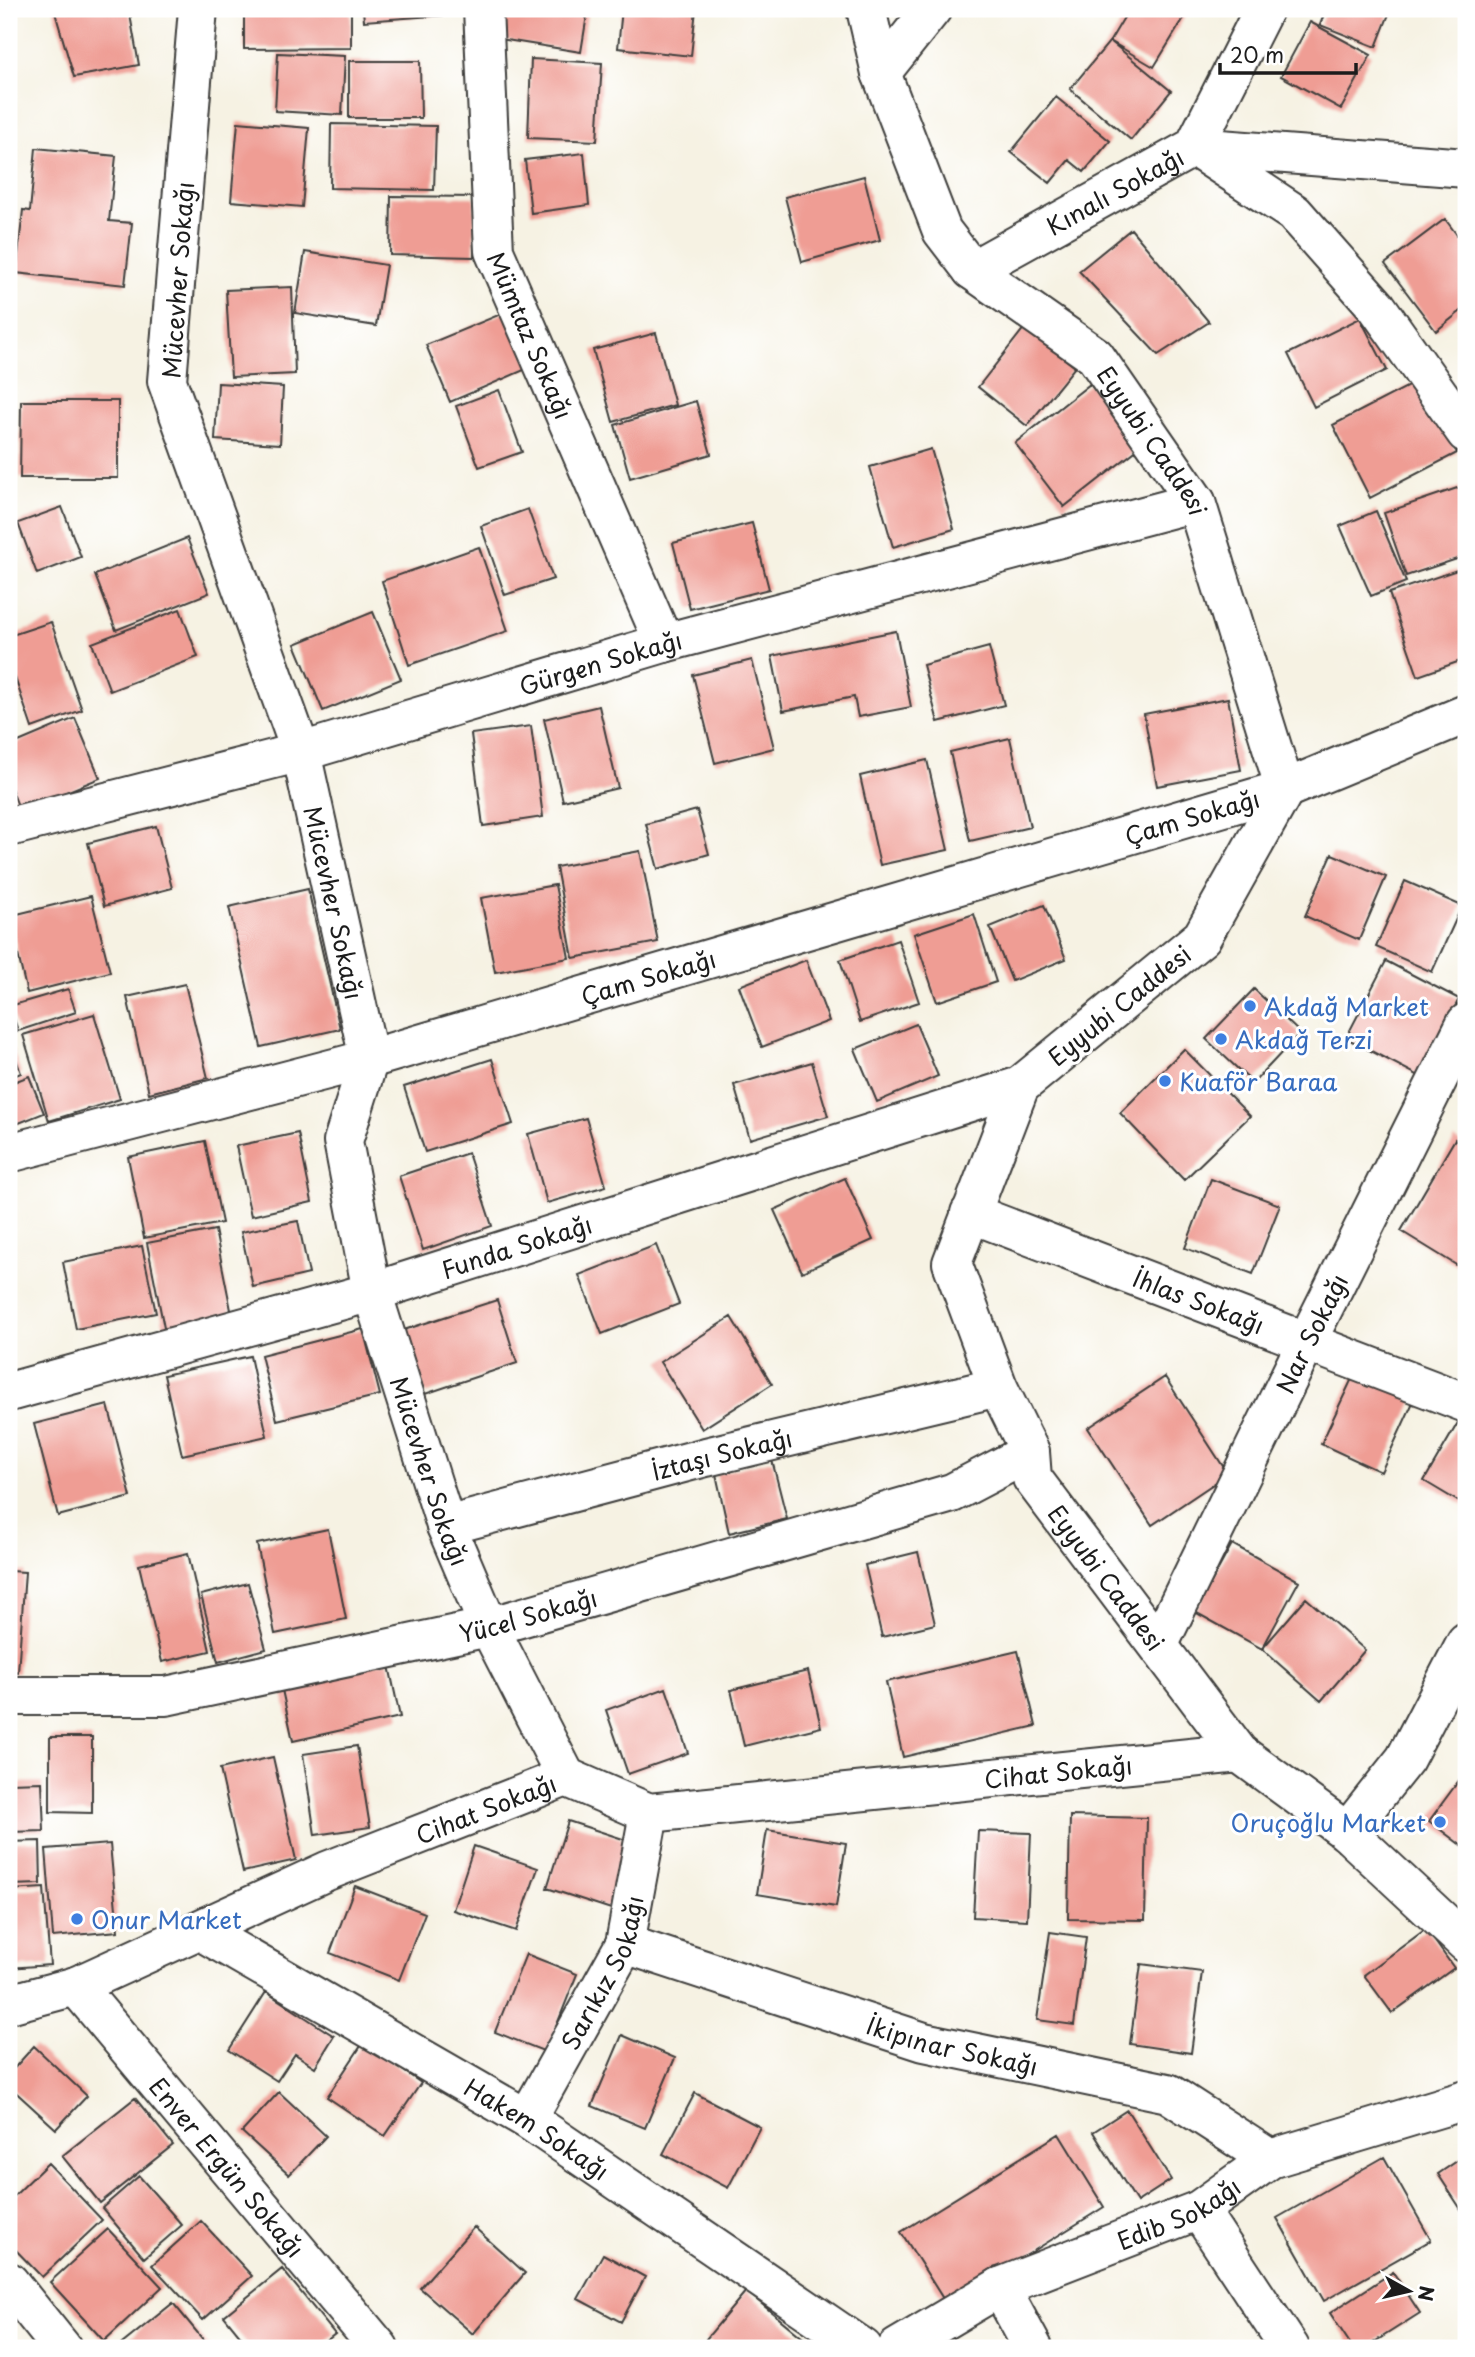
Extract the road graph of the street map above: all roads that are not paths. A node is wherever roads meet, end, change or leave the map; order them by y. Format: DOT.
graph roads {
  1 [pos="198,9"];
  2 [pos="482,9"];
  3 [pos="866,9"];
  4 [pos="932,9"];
  5 [pos="1264,9"];
  6 [pos="881,73"];
  7 [pos="1194,147"];
  8 [pos="1466,168"];
  9 [pos="972,270"];
  10 [pos="1466,433"];
  11 [pos="1196,502"];
  12 [pos="664,643"];
  13 [pos="1466,714"];
  14 [pos="301,752"];
  15 [pos="1285,789"];
  16 [pos="9,827"];
  17 [pos="1466,1023"];
  18 [pos="369,1059"];
  19 [pos="1020,1086"];
  20 [pos="9,1153"];
  21 [pos="970,1213"];
  22 [pos="372,1292"];
  23 [pos="1306,1342"];
  24 [pos="998,1387"];
  25 [pos="9,1392"];
  26 [pos="1466,1403"];
  27 [pos="1030,1452"];
  28 [pos="446,1526"];
  29 [pos="489,1627"];
  30 [pos="1466,1642"];
  31 [pos="1159,1644"];
  32 [pos="9,1696"];
  33 [pos="1239,1753"];
  34 [pos="566,1777"];
  35 [pos="649,1813"];
  36 [pos="1347,1832"];
  37 [pos="199,1930"];
  38 [pos="1466,1943"];
  39 [pos="625,1944"];
  40 [pos="76,1986"];
  41 [pos="9,2004"];
  42 [pos="1466,2100"];
  43 [pos="527,2119"];
  44 [pos="1270,2159"];
  45 [pos="1199,2210"];
  46 [pos="9,2282"];
  47 [pos="1000,2287"];
  48 [pos="62,2348"];
  49 [pos="379,2348"];
  50 [pos="863,2348"];
  51 [pos="897,2348"];
  52 [pos="1033,2348"];
  53 [pos="1290,2348"];
  1 -- 14 [label="street, Mücevher Sokağı"];
  2 -- 12 [label="street, Mümtaz Sokağı"];
  3 -- 6 [label="street, Eyyubi Caddesi"];
  4 -- 6 [label="street"];
  5 -- 7 [label="street, Kınalı Sokağı"];
  6 -- 9 [label="street, Eyyubi Caddesi"];
  7 -- 8 [label="street"];
  7 -- 9 [label="street, Kınalı Sokağı"];
  7 -- 10 [label="street"];
  9 -- 11 [label="street, Eyyubi Caddesi"];
  11 -- 12 [label="street, Gürgen Sokağı"];
  11 -- 15 [label="street, Eyyubi Caddesi"];
  12 -- 14 [label="street, Gürgen Sokağı"];
  13 -- 15 [label="street, Çam Sokağı"];
  14 -- 16 [label="street, Gürgen Sokağı"];
  14 -- 18 [label="street, Mücevher Sokağı"];
  15 -- 18 [label="street, Çam Sokağı"];
  15 -- 19 [label="street, Eyyubi Caddesi"];
  17 -- 23 [label="street, Nar Sokağı"];
  18 -- 20 [label="street, Çam Sokağı"];
  18 -- 22 [label="street, Mücevher Sokağı"];
  19 -- 21 [label="street, Eyyubi Caddesi"];
  19 -- 22 [label="street, Funda Sokağı"];
  21 -- 23 [label="street, İhlas Sokağı"];
  21 -- 24 [label="street, Eyyubi Caddesi"];
  22 -- 25 [label="street, Funda Sokağı"];
  22 -- 28 [label="street, Mücevher Sokağı"];
  23 -- 26 [label="street, İhlas Sokağı"];
  23 -- 31 [label="street, Nar Sokağı"];
  24 -- 27 [label="street, Eyyubi Caddesi"];
  24 -- 28 [label="street, İztaşı Sokağı"];
  27 -- 29 [label="street, Yücel Sokağı"];
  27 -- 31 [label="street, Eyyubi Caddesi"];
  28 -- 29 [label="street, Mücevher Sokağı"];
  29 -- 32 [label="street, Yücel Sokağı"];
  29 -- 34 [label="street, Mücevher Sokağı"];
  30 -- 36 [label="street"];
  31 -- 33 [label="street, Eyyubi Caddesi"];
  33 -- 35 [label="street, Cihat Sokağı"];
  33 -- 36 [label="street, Eyyubi Caddesi"];
  34 -- 35 [label="street, Cihat Sokağı"];
  34 -- 37 [label="street, Cihat Sokağı"];
  35 -- 39 [label="street, Sarıkız Sokağı"];
  36 -- 38 [label="street, Eyyubi Caddesi"];
  37 -- 40 [label="street, Cihat Sokağı"];
  37 -- 43 [label="street, Hakem Sokağı"];
  39 -- 43 [label="street, Sarıkız Sokağı"];
  39 -- 44 [label="street, İkipınar Sokağı"];
  40 -- 41 [label="street, Cihat Sokağı"];
  40 -- 49 [label="street, Enver Ergün Sokağı"];
  42 -- 44 [label="street, Edib Sokağı"];
  43 -- 50 [label="street, Hakem Sokağı"];
  44 -- 45 [label="street, Edib Sokağı"];
  45 -- 47 [label="street, Edib Sokağı"];
  45 -- 53 [label="street"];
  46 -- 48 [label="street"];
  47 -- 51 [label="street, Edib Sokağı"];
  47 -- 52 [label="street"];
}
